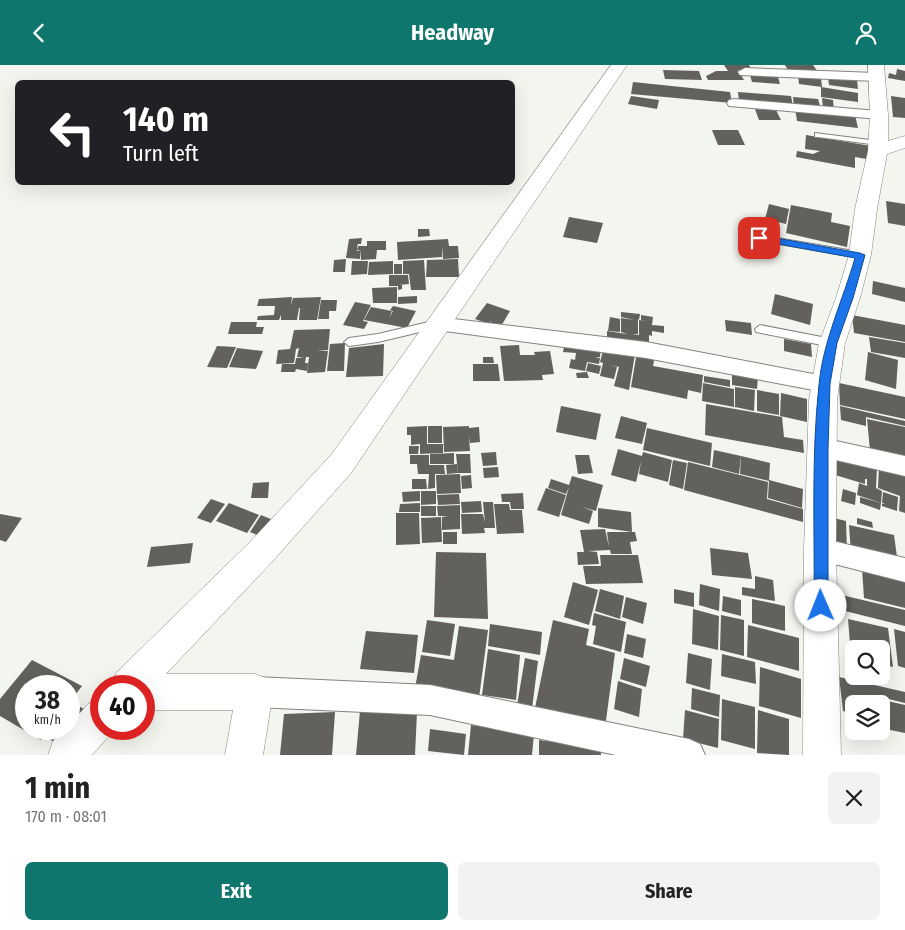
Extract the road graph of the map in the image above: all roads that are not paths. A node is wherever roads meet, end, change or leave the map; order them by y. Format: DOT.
graph roads {
  1 [pos="619,65"];
  2 [pos="876,71"];
  3 [pos="745,72"];
  4 [pos="734,103"];
  5 [pos="879,115"];
  6 [pos="818,135"];
  7 [pos="887,145"];
  8 [pos="759,238"];
  9 [pos="860,255"];
  10 [pos="438,324"];
  11 [pos="760,329"];
  12 [pos="349,342"];
  13 [pos="832,343"];
  14 [pos="824,384"];
  15 [pos="822,448"];
  16 [pos="905,466"];
  17 [pos="820,550"];
  18 [pos="905,570"];
  19 [pos="140,675"];
  20 [pos="155,691"];
  21 [pos="255,692"];
  22 [pos="90,729"];
  23 [pos="67,755"];
  24 [pos="244,755"];
  25 [pos="688,755"];
  26 [pos="822,755"];
  1 -- 10 [label="street"];
  2 -- 3 [label="street"];
  2 -- 5 [label="street"];
  4 -- 5 [label="street"];
  5 -- 7 [label="street"];
  6 -- 7 [label="lane"];
  7 -- 9 [label="street"];
  8 -- 9 [label="lane"];
  9 -- 13 [label="street"];
  10 -- 12 [label="lane"];
  10 -- 14 [label="street"];
  10 -- 19 [label="street"];
  11 -- 13 [label="lane"];
  13 -- 14 [label="street"];
  14 -- 15 [label="street"];
  15 -- 16 [label="street"];
  15 -- 17 [label="street"];
  17 -- 18 [label="street"];
  17 -- 26 [label="street"];
  20 -- 21 [label="street"];
  21 -- 24 [label="street"];
  21 -- 25 [label="street"];
  22 -- 23 [label="street"];
}
